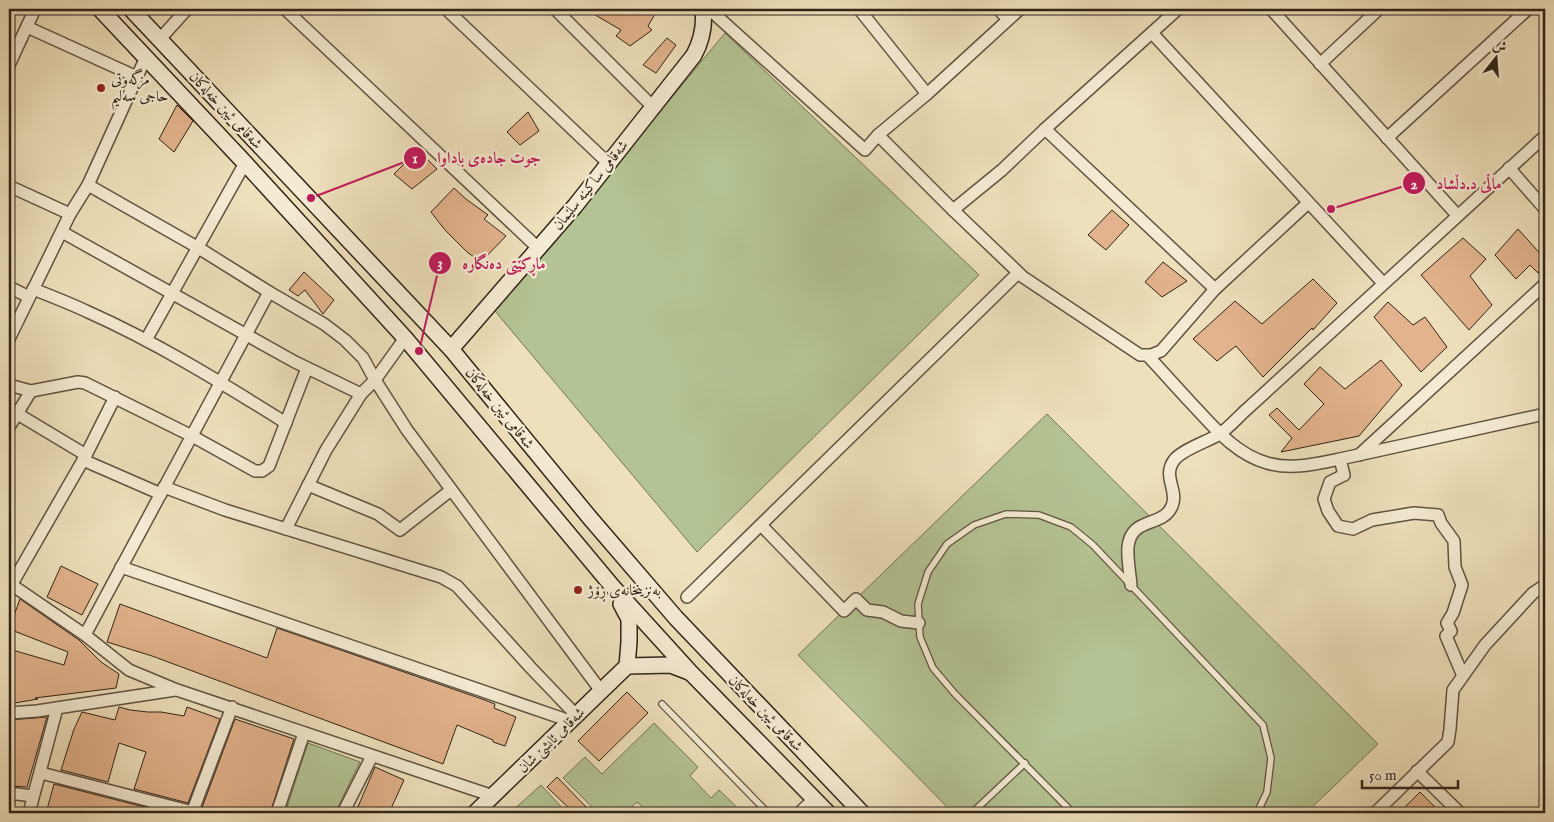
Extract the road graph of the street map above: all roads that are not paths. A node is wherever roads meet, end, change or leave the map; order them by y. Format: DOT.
graph roads {
  1 [pos="35,9"];
  2 [pos="100,9"];
  3 [pos="131,9"];
  4 [pos="187,9"];
  5 [pos="285,9"];
  6 [pos="446,9"];
  7 [pos="555,9"];
  8 [pos="703,9"];
  9 [pos="709,9"];
  10 [pos="859,9"];
  11 [pos="998,9"];
  12 [pos="1020,9"];
  13 [pos="1178,9"];
  14 [pos="1271,9"];
  15 [pos="1379,9"];
  16 [pos="1528,9"];
  17 [pos="1008,19"];
  18 [pos="27,27"];
  19 [pos="1152,33"];
  20 [pos="160,39"];
  21 [pos="146,57"];
  22 [pos="1320,64"];
  23 [pos="9,65"];
  24 [pos="137,77"];
  25 [pos="927,94"];
  26 [pos="653,107"];
  27 [pos="1045,129"];
  28 [pos="878,135"];
  29 [pos="1545,136"];
  30 [pos="1387,138"];
  31 [pos="245,163"];
  32 [pos="609,164"];
  33 [pos="1509,168"];
  34 [pos="88,185"];
  35 [pos="9,186"];
  36 [pos="1308,203"];
  37 [pos="1545,209"];
  38 [pos="954,210"];
  39 [pos="70,214"];
  40 [pos="1457,215"];
  41 [pos="62,232"];
  42 [pos="197,246"];
  43 [pos="538,248"];
  44 [pos="1018,273"];
  45 [pos="1383,283"];
  46 [pos="1545,284"];
  47 [pos="9,287"];
  48 [pos="1215,289"];
  49 [pos="172,292"];
  50 [pos="269,292"];
  51 [pos="31,293"];
  52 [pos="246,334"];
  53 [pos="405,338"];
  54 [pos="9,339"];
  55 [pos="146,340"];
  56 [pos="451,349"];
  57 [pos="1148,356"];
  58 [pos="307,368"];
  59 [pos="375,380"];
  60 [pos="221,382"];
  61 [pos="9,385"];
  62 [pos="32,391"];
  63 [pos="361,394"];
  64 [pos="115,397"];
  65 [pos="16,413"];
  66 [pos="1545,414"];
  67 [pos="286,423"];
  68 [pos="9,427"];
  69 [pos="1220,434"];
  70 [pos="192,436"];
  71 [pos="1358,456"];
  72 [pos="84,457"];
  73 [pos="1340,460"];
  74 [pos="308,485"];
  75 [pos="163,490"];
  76 [pos="451,490"];
  77 [pos="590,518"];
  78 [pos="761,525"];
  79 [pos="286,529"];
  80 [pos="566,533"];
  81 [pos="122,567"];
  82 [pos="9,585"];
  83 [pos="1131,585"];
  84 [pos="1545,585"];
  85 [pos="612,586"];
  86 [pos="687,598"];
  87 [pos="919,623"];
  88 [pos="85,634"];
  89 [pos="627,666"];
  90 [pos="691,673"];
  91 [pos="1464,676"];
  92 [pos="740,687"];
  93 [pos="177,690"];
  94 [pos="601,691"];
  95 [pos="662,704"];
  96 [pos="723,704"];
  97 [pos="232,707"];
  98 [pos="57,708"];
  99 [pos="9,713"];
  100 [pos="573,718"];
  101 [pos="304,733"];
  102 [pos="372,756"];
  103 [pos="1025,763"];
  104 [pos="1417,771"];
  105 [pos="41,773"];
  106 [pos="9,794"];
  107 [pos="33,796"];
  108 [pos="493,796"];
  109 [pos="814,799"];
  110 [pos="192,812"];
  111 [pos="28,813"];
  112 [pos="276,813"];
  113 [pos="343,813"];
  114 [pos="475,813"];
  115 [pos="768,813"];
  116 [pos="799,813"];
  117 [pos="828,813"];
  118 [pos="862,813"];
  119 [pos="972,813"];
  120 [pos="1073,813"];
  121 [pos="1257,813"];
  122 [pos="1375,813"];
  123 [pos="1460,813"];
  1 -- 18 [label="street"];
  2 -- 21 [label="main road, شەقامی ئیبن خەلەکان"];
  3 -- 20 [label="main road, شەقامی ئیبن خەلەکان"];
  4 -- 20 [label="street"];
  5 -- 43 [label="street"];
  6 -- 32 [label="street"];
  7 -- 26 [label="street"];
  8 -- 26 [label="main road, شەقامی ساکینە سلێمان"];
  9 -- 28 [label="street"];
  10 -- 25 [label="street"];
  11 -- 17 [label="street"];
  12 -- 17 [label="street"];
  13 -- 19 [label="street"];
  14 -- 22 [label="street"];
  15 -- 22 [label="street"];
  16 -- 30 [label="street"];
  17 -- 25 [label="street"];
  18 -- 23 [label="street"];
  18 -- 24 [label="street"];
  19 -- 27 [label="street"];
  19 -- 36 [label="street"];
  20 -- 56 [label="main road, شەقامی ئیبن خەلەکان"];
  21 -- 24 [label="street"];
  21 -- 31 [label="main road, شەقامی ئیبن خەلەکان"];
  22 -- 30 [label="street"];
  24 -- 34 [label="street"];
  25 -- 28 [label="street"];
  26 -- 32 [label="main road, شەقامی ساکینە سلێمان"];
  27 -- 38 [label="street"];
  27 -- 48 [label="street"];
  28 -- 38 [label="street"];
  29 -- 33 [label="street"];
  30 -- 40 [label="street"];
  31 -- 42 [label="street"];
  31 -- 53 [label="main road, شەقامی ئیبن خەلەکان"];
  32 -- 43 [label="main road, شەقامی ساکینە سلێمان"];
  33 -- 37 [label="street"];
  33 -- 40 [label="street"];
  34 -- 39 [label="street"];
  34 -- 42 [label="street"];
  35 -- 39 [label="street"];
  36 -- 45 [label="street"];
  36 -- 48 [label="street"];
  38 -- 44 [label="street"];
  39 -- 41 [label="street"];
  40 -- 45 [label="street"];
  41 -- 49 [label="street"];
  41 -- 51 [label="street"];
  42 -- 49 [label="street"];
  42 -- 50 [label="street"];
  43 -- 56 [label="main road, شەقامی ساکینە سلێمان"];
  44 -- 57 [label="street"];
  44 -- 78 [label="street"];
  45 -- 69 [label="street"];
  46 -- 71 [label="street"];
  47 -- 51 [label="street"];
  48 -- 57 [label="street"];
  49 -- 52 [label="street"];
  49 -- 55 [label="street"];
  50 -- 52 [label="street"];
  50 -- 59 [label="street"];
  51 -- 54 [label="street"];
  51 -- 55 [label="street"];
  52 -- 58 [label="street"];
  52 -- 60 [label="street"];
  53 -- 59 [label="street"];
  53 -- 80 [label="main road, شەقامی ئیبن خەلەکان"];
  55 -- 60 [label="street"];
  56 -- 77 [label="main road, شەقامی ئیبن خەلەکان"];
  57 -- 69 [label="street"];
  58 -- 63 [label="street"];
  58 -- 67 [label="street"];
  59 -- 63 [label="street"];
  59 -- 76 [label="street"];
  60 -- 67 [label="street"];
  60 -- 70 [label="street"];
  61 -- 62 [label="street"];
  62 -- 64 [label="street"];
  62 -- 65 [label="street"];
  63 -- 74 [label="street"];
  64 -- 70 [label="street"];
  64 -- 72 [label="street"];
  65 -- 68 [label="street"];
  65 -- 72 [label="street"];
  66 -- 71 [label="street"];
  67 -- 70 [label="street"];
  69 -- 73 [label="street"];
  69 -- 83 [label="street"];
  70 -- 75 [label="street"];
  71 -- 73 [label="street"];
  72 -- 75 [label="street"];
  72 -- 82 [label="street"];
  73 -- 91 [label="street"];
  74 -- 76 [label="street"];
  74 -- 79 [label="street"];
  75 -- 79 [label="street"];
  75 -- 81 [label="street"];
  76 -- 94 [label="street"];
  77 -- 80 [label="main road"];
  77 -- 92 [label="main road, شەقامی ئیبن خەلەکان"];
  78 -- 86 [label="street"];
  78 -- 87 [label="street"];
  79 -- 100 [label="street"];
  80 -- 85 [label="main road, شەقامی ئیبن خەلەکان"];
  81 -- 88 [label="street"];
  81 -- 100 [label="street"];
  82 -- 88 [label="street"];
  83 -- 87 [label="lane"];
  83 -- 121 [label="lane"];
  84 -- 91 [label="street"];
  85 -- 89 [label="main road"];
  85 -- 90 [label="main road, شەقامی ئیبن خەلەکان"];
  87 -- 103 [label="lane"];
  88 -- 93 [label="street"];
  89 -- 90 [label="main road"];
  89 -- 94 [label="main road, شەقامی ئایشێ شان"];
  90 -- 96 [label="main road, شەقامی ئیبن خەلەکان"];
  91 -- 104 [label="street"];
  92 -- 96 [label="main road"];
  92 -- 118 [label="main road, شەقامی ئیبن خەلەکان"];
  93 -- 97 [label="street"];
  93 -- 98 [label="street"];
  94 -- 100 [label="main road, شەقامی ئایشێ شان"];
  95 -- 115 [label="lane"];
  96 -- 109 [label="main road, شەقامی ئیبن خەلەکان"];
  97 -- 101 [label="street"];
  97 -- 110 [label="street"];
  98 -- 99 [label="street"];
  98 -- 105 [label="street"];
  100 -- 108 [label="main road, شەقامی ئایشێ شان"];
  101 -- 102 [label="street"];
  101 -- 112 [label="street"];
  102 -- 108 [label="street"];
  102 -- 113 [label="street"];
  103 -- 119 [label="lane"];
  103 -- 120 [label="lane"];
  104 -- 122 [label="street"];
  104 -- 123 [label="street"];
  105 -- 107 [label="street"];
  105 -- 110 [label="street"];
  106 -- 107 [label="street"];
  107 -- 111 [label="street"];
  108 -- 114 [label="main road, شەقامی ئایشێ شان"];
  109 -- 116 [label="street"];
  109 -- 117 [label="main road, شەقامی ئیبن خەلەکان"];
}
